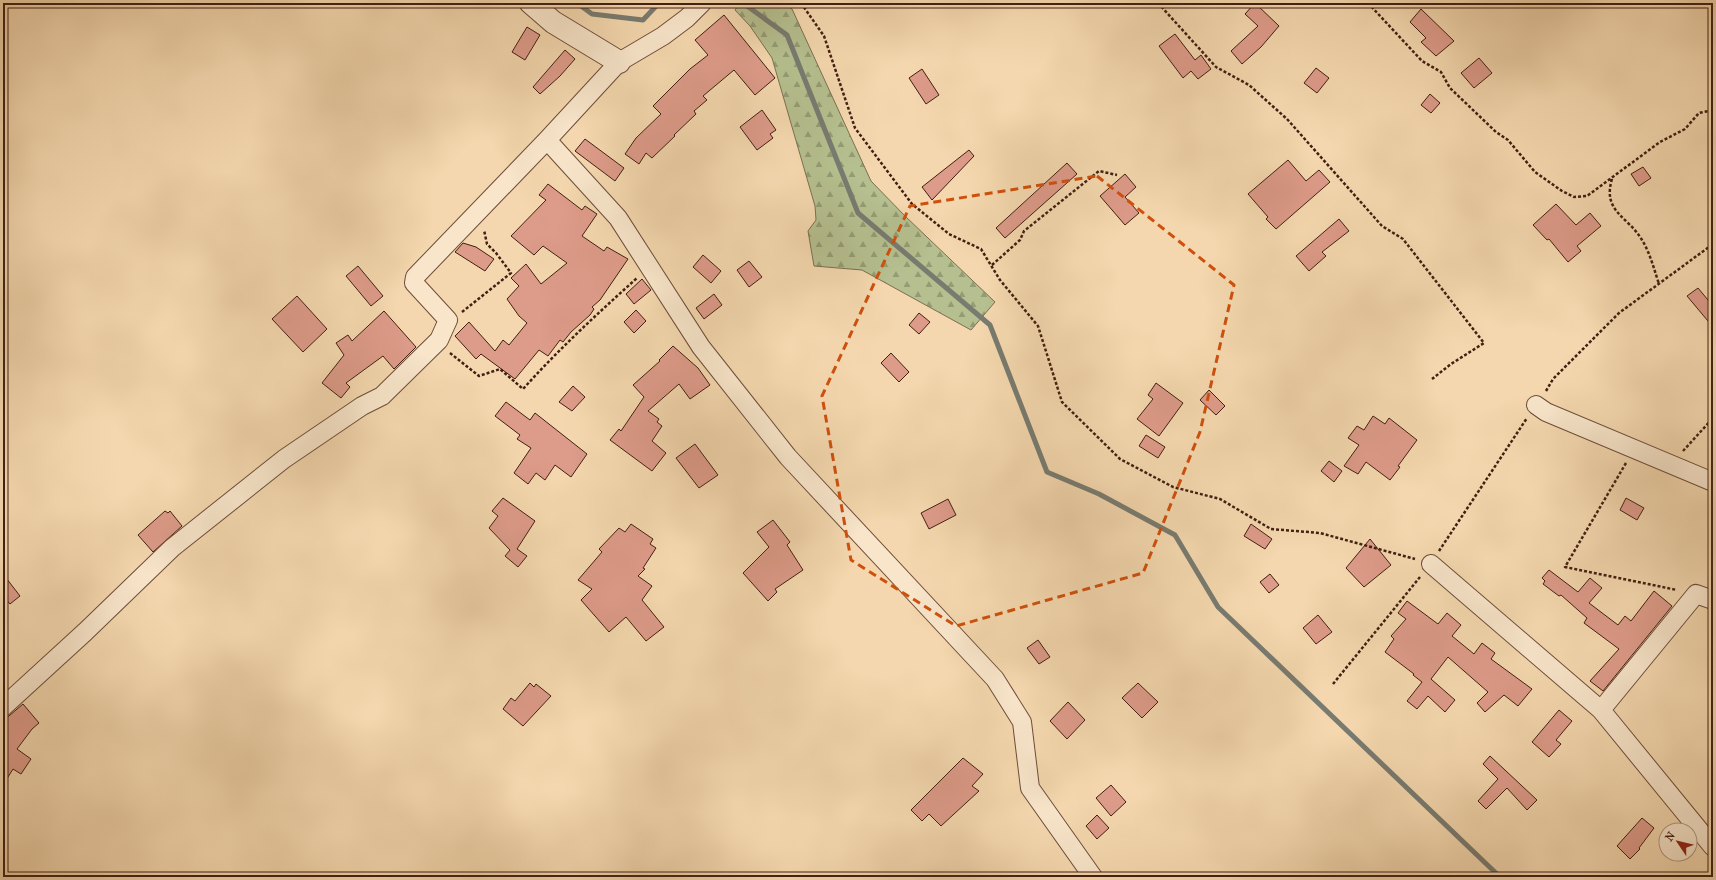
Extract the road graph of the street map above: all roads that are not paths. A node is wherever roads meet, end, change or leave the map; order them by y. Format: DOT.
graph roads {
  1 [pos="531,3"];
  2 [pos="702,3"];
  3 [pos="619,62"];
  4 [pos="547,140"];
  5 [pos="1536,405"];
  6 [pos="1713,482"];
  7 [pos="1431,564"];
  8 [pos="1713,600"];
  9 [pos="3,706"];
  10 [pos="1602,710"];
  11 [pos="1713,847"];
  12 [pos="1092,877"];
  1 -- 3 [label="street"];
  2 -- 3 [label="street"];
  3 -- 4 [label="street"];
  4 -- 9 [label="street"];
  4 -- 12 [label="street"];
  5 -- 6 [label="street"];
  7 -- 10 [label="street"];
  8 -- 10 [label="street"];
  10 -- 11 [label="street"];
}
